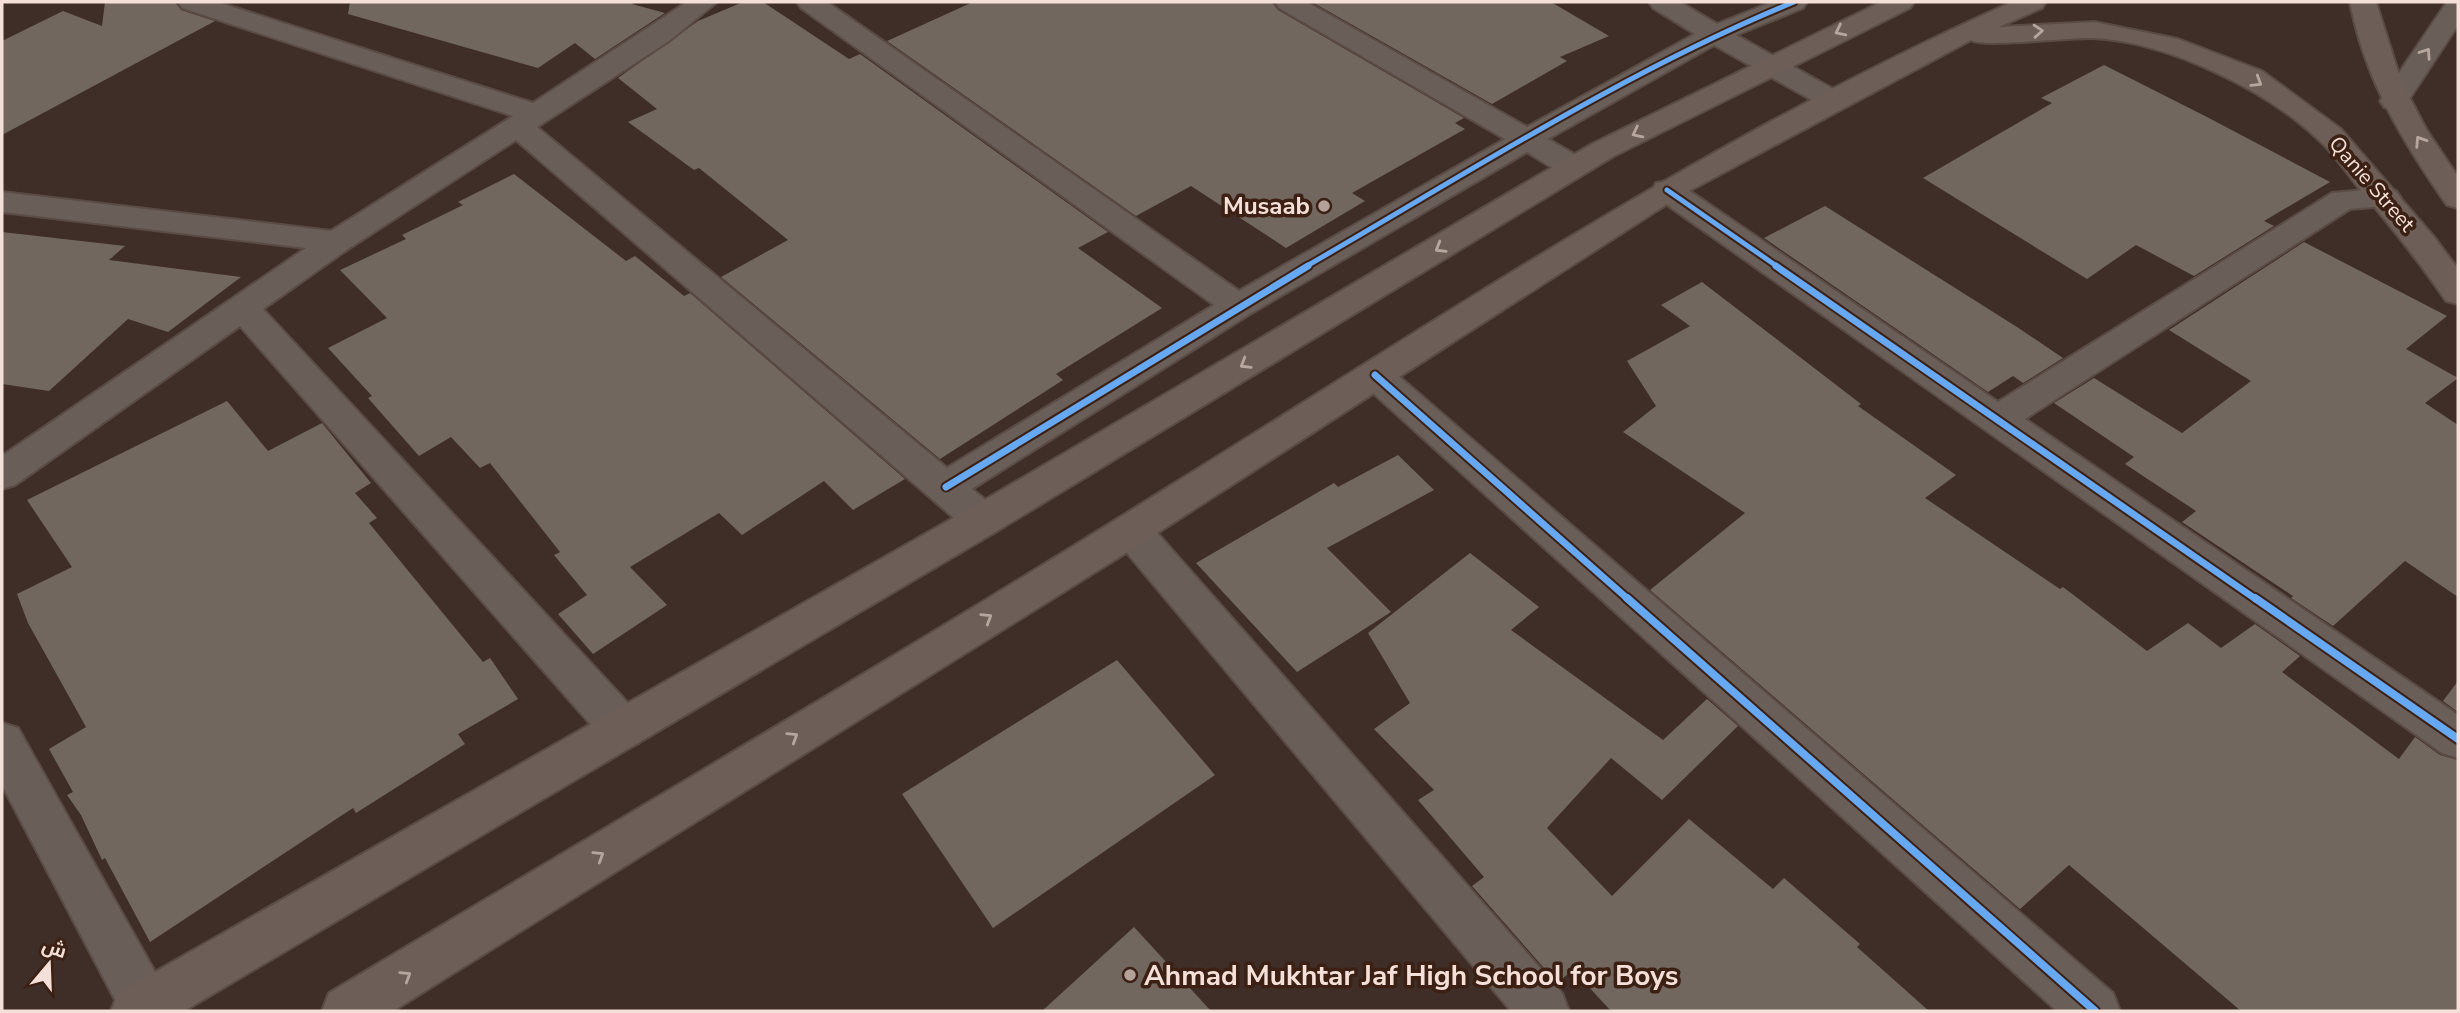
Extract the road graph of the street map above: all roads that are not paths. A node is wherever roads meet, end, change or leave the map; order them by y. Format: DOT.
graph roads {
  1 [pos="191,2"];
  2 [pos="704,2"];
  3 [pos="810,2"];
  4 [pos="1288,2"];
  5 [pos="1662,2"];
  6 [pos="1794,2"];
  7 [pos="1902,2"];
  8 [pos="2033,2"];
  9 [pos="2363,2"];
  10 [pos="2458,5"];
  11 [pos="1713,34"];
  12 [pos="1946,41"];
  13 [pos="1768,66"];
  14 [pos="1834,101"];
  15 [pos="2394,101"];
  16 [pos="527,120"];
  17 [pos="1530,140"];
  18 [pos="1575,167"];
  19 [pos="1667,190"];
  20 [pos="2385,198"];
  21 [pos="2458,198"];
  22 [pos="2,202"];
  23 [pos="337,242"];
  24 [pos="2423,244"];
  25 [pos="2458,247"];
  26 [pos="2458,293"];
  27 [pos="1238,306"];
  28 [pos="243,307"];
  29 [pos="1375,375"];
  30 [pos="1998,419"];
  31 [pos="6,468"];
  32 [pos="946,487"];
  33 [pos="983,520"];
  34 [pos="1131,530"];
  35 [pos="623,729"];
  36 [pos="2458,739"];
  37 [pos="2,742"];
  38 [pos="141,1009"];
  39 [pos="347,1011"];
  40 [pos="1544,1011"];
  41 [pos="2095,1011"];
  1 -- 16 [label="street"];
  2 -- 16 [label="street"];
  3 -- 27 [label="street"];
  4 -- 17 [label="street"];
  5 -- 11 [label="street"];
  6 -- 11 [label="street"];
  7 -- 13 [label="main road, one-way"];
  8 -- 12 [label="main road"];
  9 -- 15 [label="main road"];
  15 -- 10 [label="street, one-way"];
  11 -- 13 [label="street"];
  11 -- 17 [label="street"];
  12 -- 14 [label="main road"];
  12 -- 20 [label="main road, Qanie Street, one-way"];
  13 -- 14 [label="street"];
  13 -- 18 [label="main road, one-way"];
  14 -- 19 [label="main road"];
  21 -- 15 [label="main road, one-way"];
  16 -- 23 [label="street"];
  16 -- 32 [label="street"];
  17 -- 18 [label="street"];
  17 -- 27 [label="street"];
  18 -- 33 [label="main road, one-way"];
  19 -- 29 [label="main road"];
  19 -- 30 [label="street"];
  20 -- 24 [label="main road, Qanie Street"];
  20 -- 30 [label="street"];
  22 -- 23 [label="street"];
  23 -- 28 [label="street"];
  24 -- 25 [label="main road"];
  24 -- 26 [label="main road, Qanie Street"];
  27 -- 32 [label="street"];
  28 -- 31 [label="street"];
  28 -- 35 [label="street"];
  29 -- 34 [label="main road"];
  29 -- 41 [label="street"];
  30 -- 36 [label="street"];
  32 -- 33 [label="street"];
  33 -- 35 [label="main road"];
  39 -- 34 [label="main road, one-way"];
  34 -- 40 [label="street"];
  35 -- 38 [label="main road"];
  37 -- 38 [label="street"];
}
